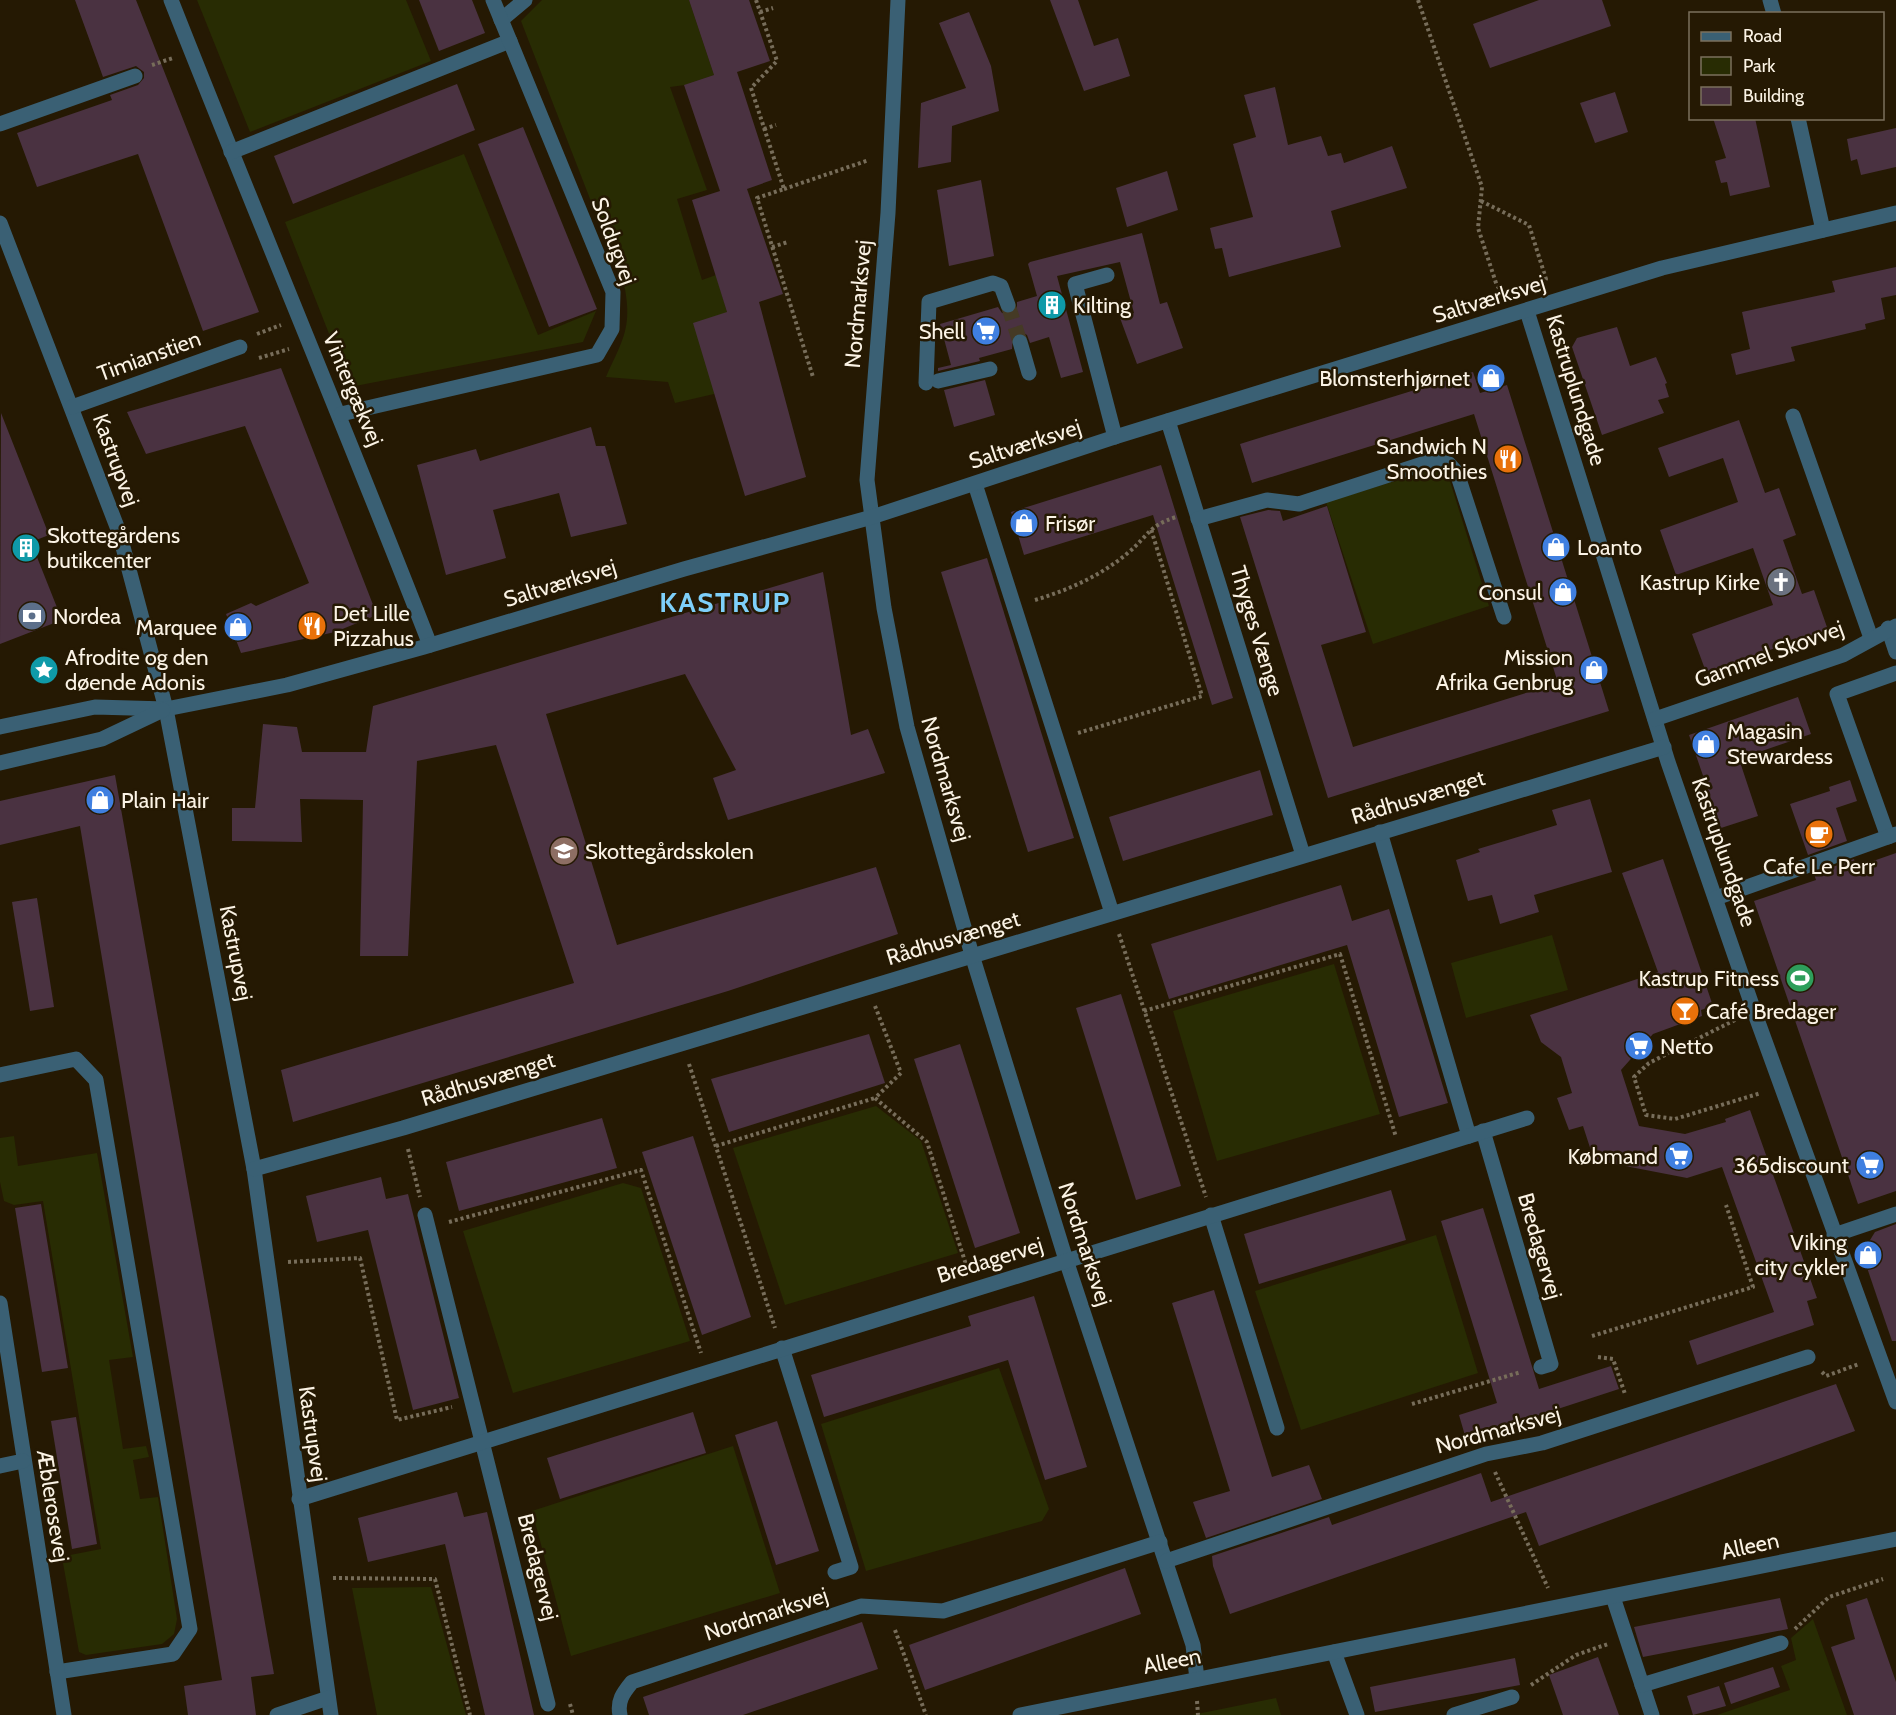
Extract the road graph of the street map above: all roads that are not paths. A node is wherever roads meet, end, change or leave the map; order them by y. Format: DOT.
graph roads {
  1 [pos="171,0"];
  2 [pos="493,0"];
  3 [pos="525,0"];
  4 [pos="898,0"];
  5 [pos="501,20"];
  6 [pos="510,41"];
  7 [pos="135,76"];
  8 [pos="1798,120"];
  9 [pos="0,124"];
  10 [pos="231,152"];
  11 [pos="1896,213"];
  12 [pos="0,223"];
  13 [pos="1823,230"];
  14 [pos="1107,275"];
  15 [pos="1008,305"];
  16 [pos="1527,311"];
  17 [pos="1020,342"];
  18 [pos="240,347"];
  19 [pos="990,369"];
  20 [pos="1029,373"];
  21 [pos="72,407"];
  22 [pos="340,414"];
  23 [pos="1793,416"];
  24 [pos="1168,421"];
  25 [pos="1115,438"];
  26 [pos="975,484"];
  27 [pos="1197,515"];
  28 [pos="872,517"];
  29 [pos="1504,617"];
  30 [pos="1892,627"];
  31 [pos="1871,638"];
  32 [pos="430,645"];
  33 [pos="1896,652"];
  34 [pos="1896,673"];
  35 [pos="166,709"];
  36 [pos="1655,719"];
  37 [pos="0,728"];
  38 [pos="1664,747"];
  39 [pos="0,763"];
  40 [pos="1380,832"];
  41 [pos="1892,836"];
  42 [pos="1303,855"];
  43 [pos="1716,898"];
  44 [pos="1112,913"];
  45 [pos="972,955"];
  46 [pos="0,1075"];
  47 [pos="1527,1118"];
  48 [pos="1476,1133"];
  49 [pos="254,1169"];
  50 [pos="1896,1214"];
  51 [pos="1211,1215"];
  52 [pos="427,1222"];
  53 [pos="1834,1235"];
  54 [pos="1066,1260"];
  55 [pos="0,1303"];
  56 [pos="782,1348"];
  57 [pos="1808,1357"];
  58 [pos="1541,1367"];
  59 [pos="1896,1402"];
  60 [pos="1277,1428"];
  61 [pos="483,1440"];
  62 [pos="23,1461"];
  63 [pos="0,1466"];
  64 [pos="299,1498"];
  65 [pos="1896,1539"];
  66 [pos="1160,1542"];
  67 [pos="1166,1561"];
  68 [pos="834,1572"];
  69 [pos="1613,1597"];
  70 [pos="1781,1643"];
  71 [pos="1334,1652"];
  72 [pos="57,1672"];
  73 [pos="1197,1678"];
  74 [pos="1642,1685"];
  75 [pos="1512,1697"];
  76 [pos="328,1698"];
  77 [pos="549,1704"];
  78 [pos="64,1715"];
  79 [pos="277,1715"];
  80 [pos="331,1715"];
  81 [pos="620,1715"];
  82 [pos="1020,1715"];
  83 [pos="1357,1715"];
  84 [pos="1454,1715"];
  85 [pos="1652,1715"];
  1 -- 10 [label="street, Vintergækvej"];
  2 -- 5 [label="street, Soldugvej"];
  3 -- 5 [label="street"];
  4 -- 28 [label="street, Nordmarksvej"];
  5 -- 6 [label="street, Soldugvej"];
  6 -- 10 [label="street"];
  6 -- 22 [label="street, Soldugvej"];
  7 -- 9 [label="street"];
  8 -- 13 [label="street"];
  10 -- 22 [label="street, Vintergækvej"];
  11 -- 13 [label="street, Saltværksvej"];
  12 -- 21 [label="street, Kastrupvej"];
  13 -- 16 [label="street, Saltværksvej"];
  14 -- 25 [label="street"];
  15 -- 19 [label="street"];
  16 -- 24 [label="street, Saltværksvej"];
  16 -- 36 [label="street, Kastruplundgade"];
  17 -- 20 [label="street"];
  18 -- 21 [label="street, Timianstien"];
  21 -- 35 [label="street, Kastrupvej"];
  22 -- 32 [label="street, Vintergækvej"];
  23 -- 31 [label="street"];
  24 -- 25 [label="street, Saltværksvej"];
  24 -- 27 [label="street, Thyges Vænge"];
  25 -- 26 [label="street, Saltværksvej"];
  26 -- 28 [label="street, Saltværksvej"];
  26 -- 44 [label="street"];
  27 -- 29 [label="street"];
  27 -- 42 [label="street, Thyges Vænge"];
  28 -- 32 [label="street, Saltværksvej"];
  28 -- 45 [label="street, Nordmarksvej"];
  30 -- 31 [label="street, Gammel Skovvej"];
  30 -- 33 [label="street"];
  31 -- 36 [label="street, Gammel Skovvej"];
  32 -- 35 [label="street, Saltværksvej"];
  34 -- 41 [label="street"];
  35 -- 37 [label="street, Saltværksvej"];
  35 -- 39 [label="street, Saltværksvej"];
  35 -- 49 [label="street, Kastrupvej"];
  36 -- 38 [label="street, Kastruplundgade"];
  38 -- 40 [label="street, Rådhusvænget"];
  38 -- 43 [label="street, Kastruplundgade"];
  40 -- 42 [label="street, Rådhusvænget"];
  40 -- 48 [label="street"];
  41 -- 43 [label="street"];
  42 -- 44 [label="street, Rådhusvænget"];
  43 -- 53 [label="street, Kastruplundgade"];
  44 -- 45 [label="street, Rådhusvænget"];
  45 -- 49 [label="street, Rådhusvænget"];
  45 -- 54 [label="street, Nordmarksvej"];
  46 -- 72 [label="street"];
  47 -- 48 [label="street, Bredagervej"];
  48 -- 51 [label="street, Bredagervej"];
  48 -- 58 [label="street, Bredagervej"];
  49 -- 64 [label="street, Kastrupvej"];
  50 -- 53 [label="street"];
  51 -- 54 [label="street, Bredagervej"];
  51 -- 60 [label="street"];
  52 -- 61 [label="street, Bredagervej"];
  53 -- 59 [label="street, Kastruplundgade"];
  54 -- 56 [label="street, Bredagervej"];
  54 -- 66 [label="street, Nordmarksvej"];
  55 -- 62 [label="street, Æblerosevej"];
  56 -- 61 [label="street, Bredagervej"];
  56 -- 68 [label="street"];
  57 -- 67 [label="street, Nordmarksvej"];
  61 -- 64 [label="street, Bredagervej"];
  61 -- 77 [label="street, Bredagervej"];
  62 -- 63 [label="street"];
  62 -- 72 [label="street, Æblerosevej"];
  64 -- 76 [label="street, Kastrupvej"];
  65 -- 69 [label="street, Alleen"];
  66 -- 67 [label="street, Nordmarksvej"];
  66 -- 81 [label="street, Nordmarksvej"];
  67 -- 73 [label="street, Nordmarksvej"];
  69 -- 71 [label="street, Alleen"];
  69 -- 74 [label="street"];
  70 -- 74 [label="street"];
  71 -- 73 [label="street, Alleen"];
  71 -- 83 [label="street"];
  72 -- 78 [label="street, Æblerosevej"];
  73 -- 82 [label="street, Alleen"];
  74 -- 85 [label="street"];
  75 -- 84 [label="street"];
  76 -- 79 [label="street"];
  76 -- 80 [label="street, Kastrupvej"];
}
